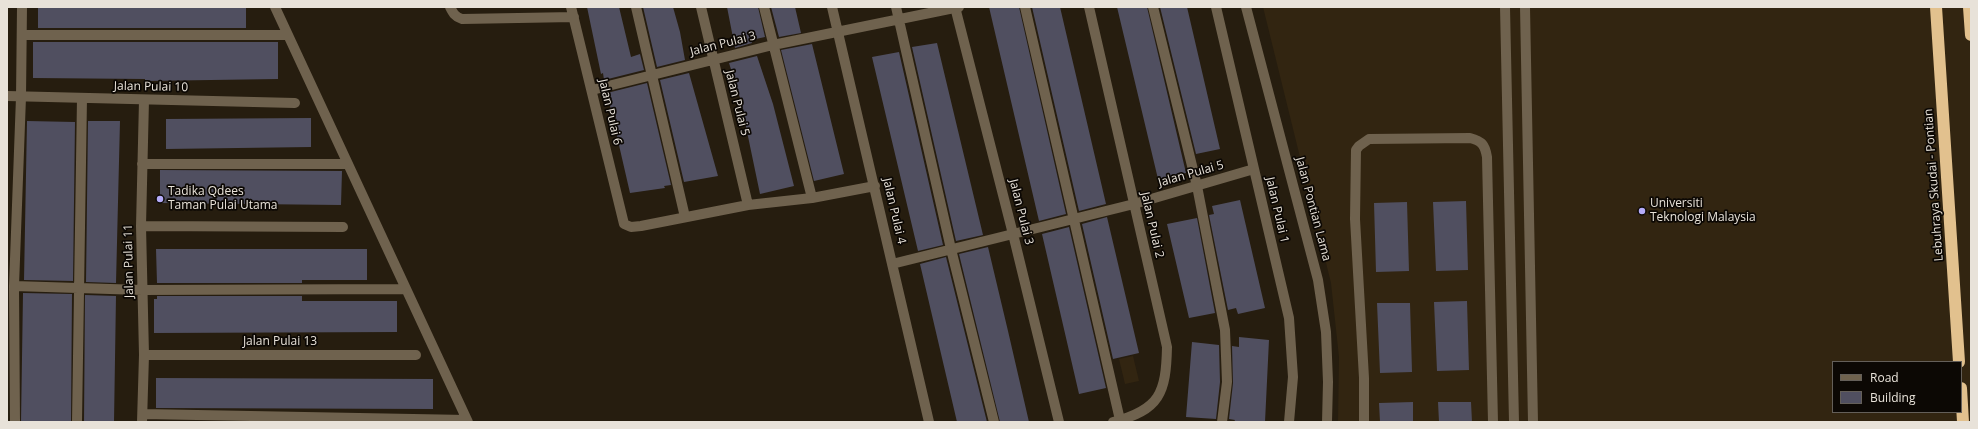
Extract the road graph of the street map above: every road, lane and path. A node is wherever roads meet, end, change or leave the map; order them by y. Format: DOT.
graph roads {
  1 [pos="22,7"];
  2 [pos="275,7"];
  3 [pos="450,7"];
  4 [pos="636,7"];
  5 [pos="701,7"];
  6 [pos="764,7"];
  7 [pos="832,7"];
  8 [pos="896,7"];
  9 [pos="956,7"];
  10 [pos="1025,7"];
  11 [pos="1089,7"];
  12 [pos="1153,7"];
  13 [pos="1216,7"];
  14 [pos="1246,7"];
  15 [pos="1505,7"];
  16 [pos="1525,7"];
  17 [pos="1936,7"];
  18 [pos="1969,7"];
  19 [pos="572,12"];
  20 [pos="899,19"];
  21 [pos="837,32"];
  22 [pos="22,35"];
  23 [pos="287,35"];
  24 [pos="1971,35"];
  25 [pos="773,45"];
  26 [pos="713,61"];
  27 [pos="652,74"];
  28 [pos="592,90"];
  29 [pos="7,96"];
  30 [pos="21,97"];
  31 [pos="82,98"];
  32 [pos="144,100"];
  33 [pos="295,103"];
  34 [pos="142,164"];
  35 [pos="347,164"];
  36 [pos="1254,169"];
  37 [pos="874,186"];
  38 [pos="1197,186"];
  39 [pos="812,198"];
  40 [pos="1134,204"];
  41 [pos="748,205"];
  42 [pos="685,217"];
  43 [pos="1074,219"];
  44 [pos="141,226"];
  45 [pos="344,227"];
  46 [pos="1014,234"];
  47 [pos="952,249"];
  48 [pos="892,264"];
  49 [pos="14,286"];
  50 [pos="79,288"];
  51 [pos="142,290"];
  52 [pos="406,290"];
  53 [pos="144,355"];
  54 [pos="416,355"];
  55 [pos="1959,361"];
  56 [pos="1962,405"];
  57 [pos="142,418"];
  58 [pos="467,421"];
  59 [pos="1117,421"];
  60 [pos="15,422"];
  61 [pos="77,422"];
  62 [pos="929,422"];
  63 [pos="994,422"];
  64 [pos="1059,422"];
  65 [pos="1222,422"];
  66 [pos="1289,422"];
  67 [pos="1327,422"];
  68 [pos="1364,422"];
  69 [pos="1493,422"];
  70 [pos="1514,422"];
  71 [pos="1533,422"];
  72 [pos="1963,422"];
  1 -- 22 [label="street"];
  2 -- 23 [label="street"];
  3 -- 19 [label="street"];
  4 -- 27 [label="street"];
  5 -- 26 [label="street, Jalan Pulai 5"];
  6 -- 25 [label="street"];
  7 -- 21 [label="street, Jalan Pulai 4"];
  8 -- 20 [label="street"];
  9 -- 20 [label="street, Jalan Pulai 3"];
  9 -- 46 [label="street, Jalan Pulai 3"];
  10 -- 43 [label="street"];
  11 -- 40 [label="street, Jalan Pulai 2"];
  12 -- 38 [label="street"];
  13 -- 36 [label="street, Jalan Pulai 1"];
  14 -- 67 [label="street, Jalan Pontian Lama"];
  15 -- 70 [label="street"];
  16 -- 71 [label="street"];
  17 -- 55 [label="highway, Lebuhraya Skudai - Pontian"];
  18 -- 24 [label="highway"];
  19 -- 28 [label="street, Jalan Pulai 6"];
  20 -- 21 [label="street, Jalan Pulai 3"];
  20 -- 47 [label="street"];
  21 -- 25 [label="street, Jalan Pulai 3"];
  21 -- 37 [label="street, Jalan Pulai 4"];
  22 -- 23 [label="street"];
  22 -- 30 [label="street"];
  23 -- 35 [label="street"];
  25 -- 26 [label="street, Jalan Pulai 3"];
  25 -- 39 [label="street"];
  26 -- 27 [label="street, Jalan Pulai 3"];
  26 -- 41 [label="street, Jalan Pulai 5"];
  27 -- 28 [label="street, Jalan Pulai 3"];
  27 -- 42 [label="street"];
  28 -- 42 [label="street, Jalan Pulai 6"];
  29 -- 30 [label="street, Jalan Pulai 10"];
  30 -- 31 [label="street, Jalan Pulai 10"];
  30 -- 49 [label="street"];
  31 -- 32 [label="street, Jalan Pulai 10"];
  31 -- 50 [label="street"];
  32 -- 33 [label="street, Jalan Pulai 10"];
  32 -- 34 [label="street, Jalan Pulai 11"];
  34 -- 35 [label="street"];
  34 -- 44 [label="street, Jalan Pulai 11"];
  35 -- 52 [label="street"];
  36 -- 38 [label="street, Jalan Pulai 5"];
  36 -- 66 [label="street, Jalan Pulai 1"];
  37 -- 39 [label="street"];
  37 -- 48 [label="street, Jalan Pulai 4"];
  38 -- 40 [label="street, Jalan Pulai 5"];
  38 -- 65 [label="street"];
  39 -- 41 [label="street"];
  40 -- 43 [label="street, Jalan Pulai 5"];
  40 -- 59 [label="street, Jalan Pulai 2"];
  41 -- 42 [label="street"];
  43 -- 46 [label="street, Jalan Pulai 5"];
  43 -- 59 [label="street"];
  44 -- 45 [label="street"];
  44 -- 51 [label="street, Jalan Pulai 11"];
  46 -- 47 [label="street, Jalan Pulai 5"];
  46 -- 64 [label="street, Jalan Pulai 3"];
  47 -- 48 [label="street, Jalan Pulai 5"];
  47 -- 63 [label="street"];
  48 -- 62 [label="street, Jalan Pulai 4"];
  49 -- 50 [label="street"];
  49 -- 60 [label="street"];
  50 -- 51 [label="street"];
  50 -- 61 [label="street"];
  51 -- 52 [label="street"];
  51 -- 53 [label="street, Jalan Pulai 11"];
  52 -- 58 [label="street"];
  53 -- 54 [label="street, Jalan Pulai 13"];
  53 -- 57 [label="street, Jalan Pulai 11"];
  56 -- 72 [label="highway"];
  57 -- 58 [label="street"];
  68 -- 69 [label="street"];
}
